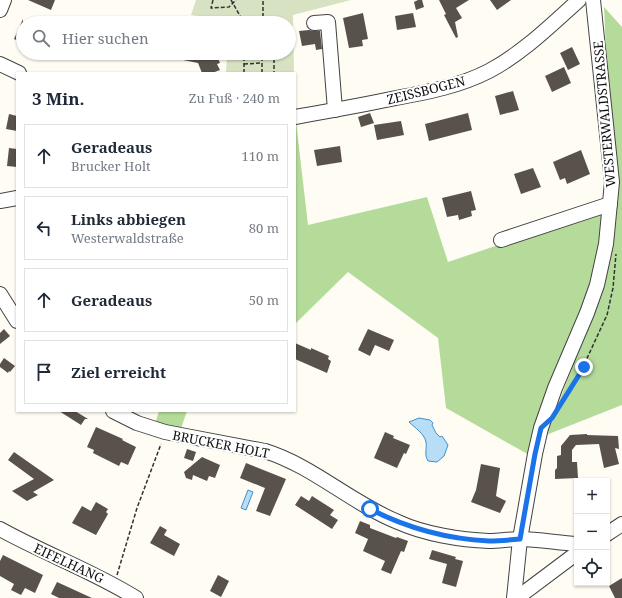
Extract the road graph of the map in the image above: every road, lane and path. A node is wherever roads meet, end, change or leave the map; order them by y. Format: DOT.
graph roads {
  1 [pos="4,0"];
  2 [pos="213,0"];
  3 [pos="231,0"];
  4 [pos="236,0"];
  5 [pos="263,0"];
  6 [pos="579,0"];
  7 [pos="593,0"];
  8 [pos="233,4"];
  9 [pos="0,10"];
  10 [pos="240,16"];
  11 [pos="263,16"];
  12 [pos="314,23"];
  13 [pos="244,60"];
  14 [pos="274,60"];
  15 [pos="262,63"];
  16 [pos="0,64"];
  17 [pos="244,64"];
  18 [pos="17,72"];
  19 [pos="244,72"];
  20 [pos="262,72"];
  21 [pos="274,72"];
  22 [pos="335,110"];
  23 [pos="296,117"];
  24 [pos="16,198"];
  25 [pos="0,201"];
  26 [pos="610,204"];
  27 [pos="501,240"];
  28 [pos="616,252"];
  29 [pos="0,294"];
  30 [pos="16,319"];
  31 [pos="564,401"];
  32 [pos="115,412"];
  33 [pos="165,432"];
  34 [pos="622,524"];
  35 [pos="0,529"];
  36 [pos="610,532"];
  37 [pos="520,539"];
  38 [pos="574,544"];
  39 [pos="574,555"];
  40 [pos="114,584"];
  41 [pos="136,598"];
  42 [pos="514,598"];
  43 [pos="517,598"];
  1 -- 9 [label="street"];
  2 -- 8 [label="path"];
  3 -- 8 [label="path"];
  4 -- 8 [label="path"];
  5 -- 11 [label="path"];
  6 -- 22 [label="street, ZEISSBOGEN"];
  7 -- 26 [label="street, WESTERWALDSTRASSE"];
  8 -- 10 [label="path"];
  12 -- 22 [label="street"];
  13 -- 17 [label="path"];
  14 -- 21 [label="path"];
  15 -- 17 [label="path"];
  15 -- 20 [label="path"];
  16 -- 18 [label="street"];
  17 -- 19 [label="path"];
  22 -- 23 [label="street, ZEISSBOGEN"];
  24 -- 25 [label="street"];
  26 -- 27 [label="street"];
  26 -- 37 [label="street, WESTERWALDSTRASSE"];
  28 -- 31 [label="path"];
  29 -- 30 [label="street"];
  32 -- 33 [label="street, BRUCKER HOLT"];
  33 -- 37 [label="street, BRUCKER HOLT"];
  33 -- 40 [label="path"];
  34 -- 36 [label="street"];
  35 -- 40 [label="street, EIFELHANG"];
  37 -- 38 [label="street, BRUCKER HOLT"];
  37 -- 42 [label="street, WESTERWALDSTRASSE"];
  39 -- 43 [label="street"];
  40 -- 41 [label="street, EIFELHANG"];
}
